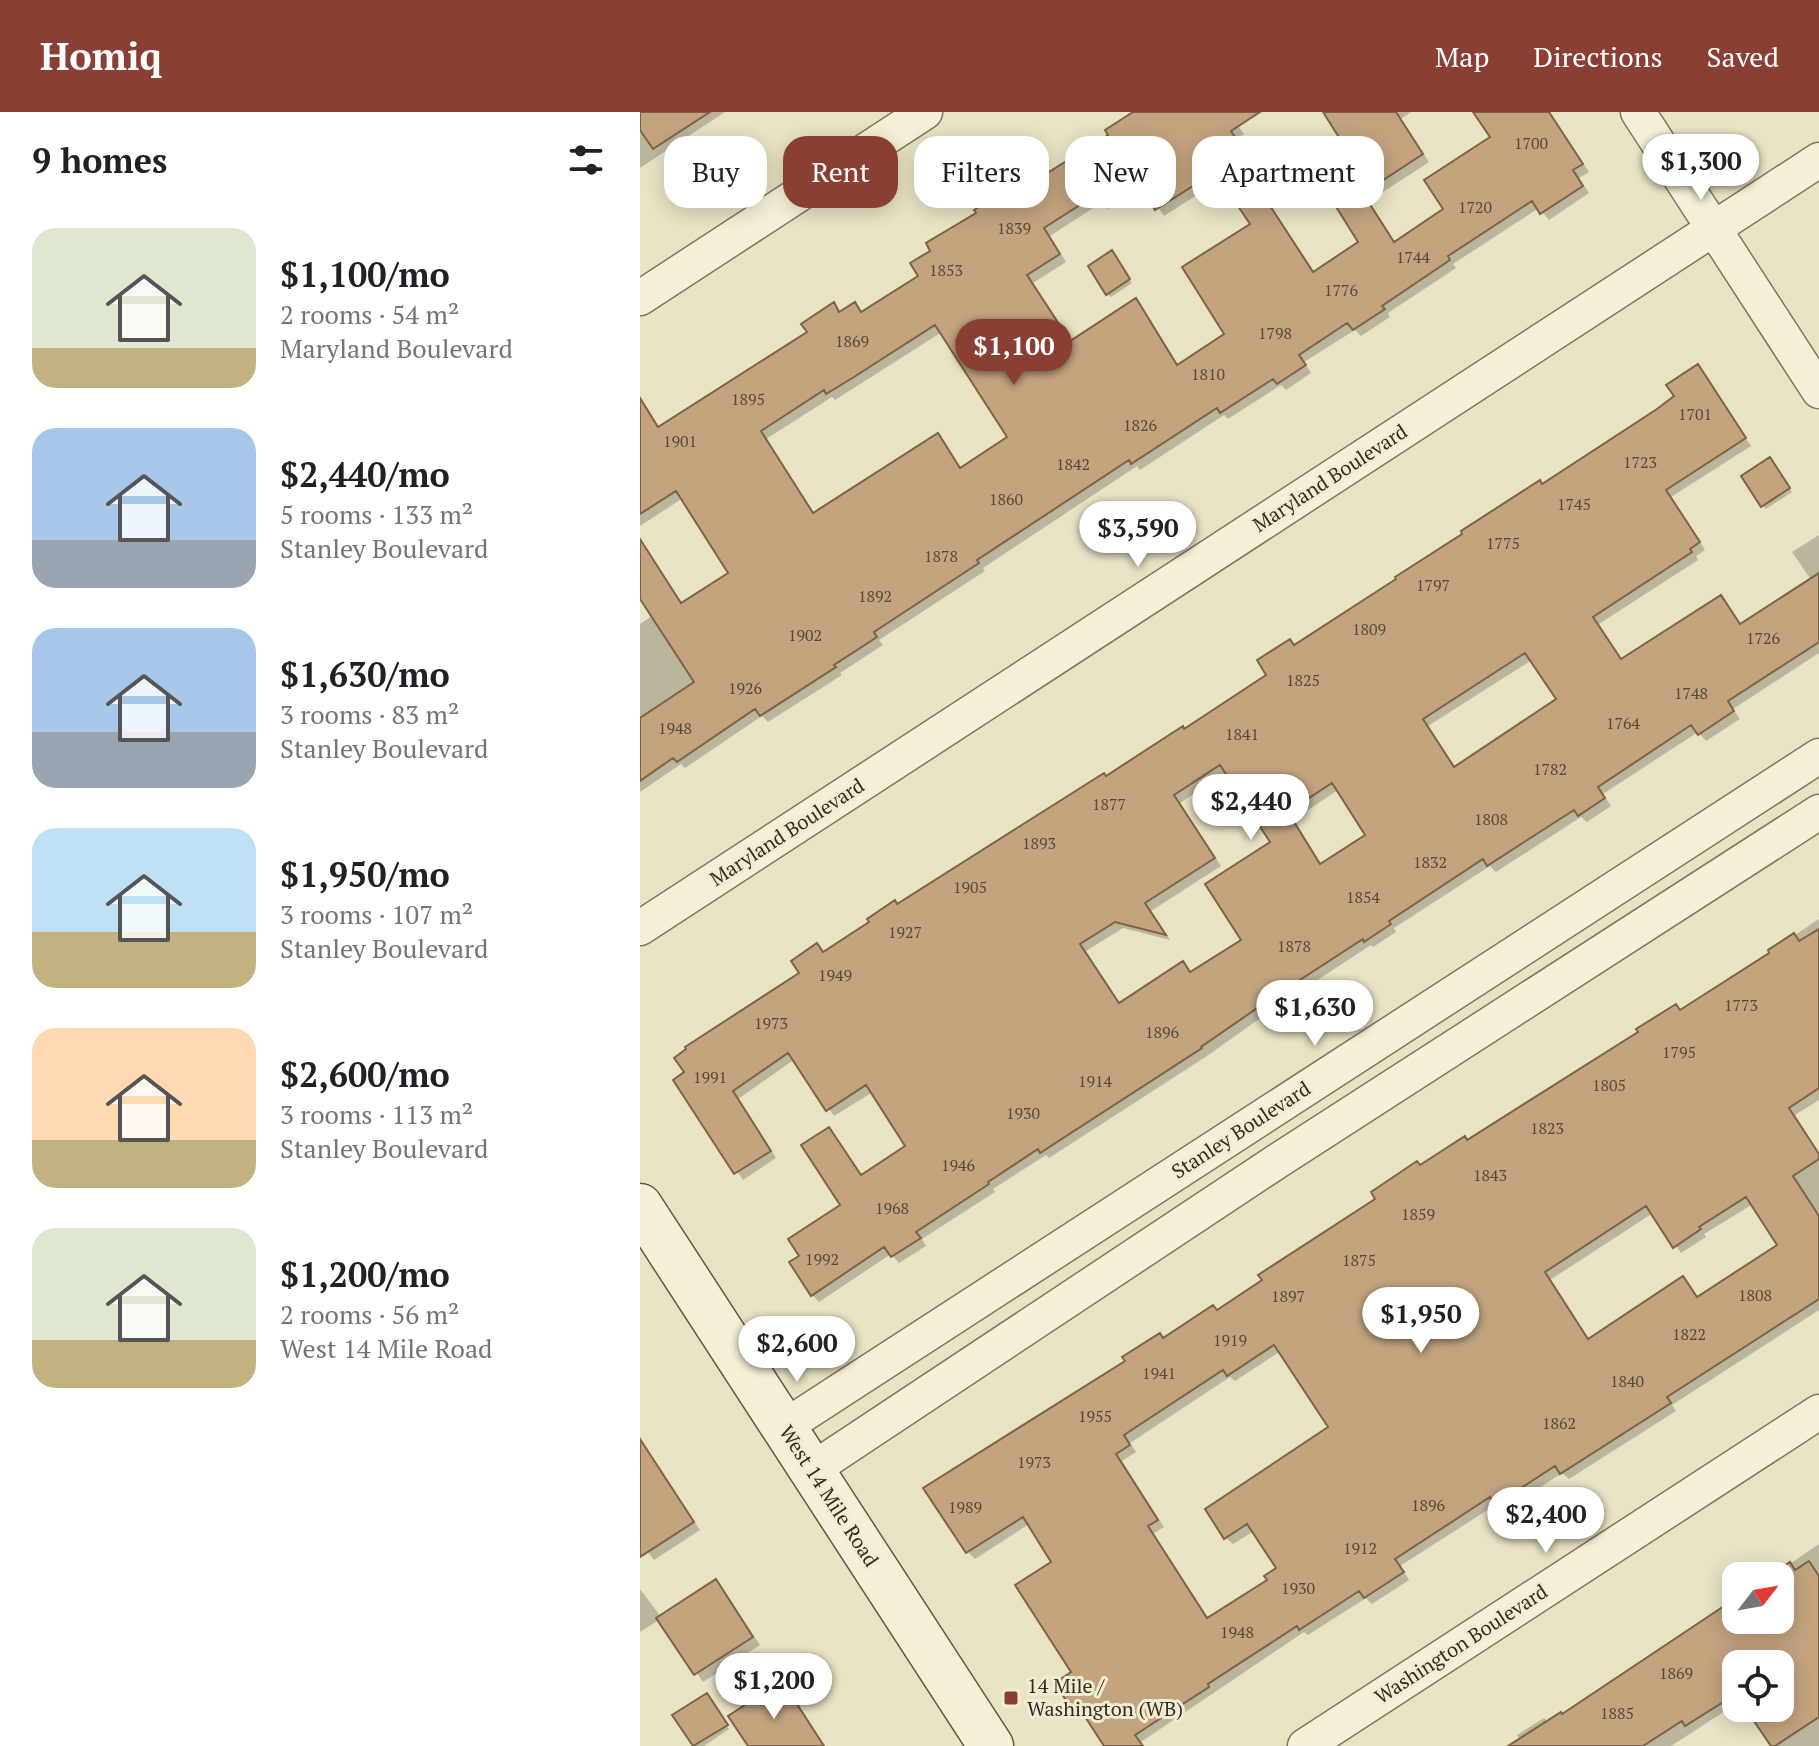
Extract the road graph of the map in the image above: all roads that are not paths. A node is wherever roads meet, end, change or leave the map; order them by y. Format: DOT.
graph roads {
  1 [pos="925,112"];
  2 [pos="1638,112"];
  3 [pos="1819,160"];
  4 [pos="1714,228"];
  5 [pos="640,298"];
  6 [pos="1819,391"];
  7 [pos="1819,756"];
  8 [pos="1819,812"];
  9 [pos="640,928"];
  10 [pos="1394,1031"];
  11 [pos="1419,1069"];
  12 [pos="640,1206"];
  13 [pos="1819,1412"];
  14 [pos="784,1427"];
  15 [pos="813,1469"];
  16 [pos="991,1746"];
  17 [pos="1305,1746"];
  1 -- 5 [label="street"];
  2 -- 4 [label="street"];
  3 -- 4 [label="street, Maryland Boulevard"];
  4 -- 6 [label="street"];
  4 -- 9 [label="street, Maryland Boulevard"];
  7 -- 10 [label="street, Stanley Boulevard"];
  8 -- 11 [label="street"];
  10 -- 11 [label="street"];
  10 -- 14 [label="street, Stanley Boulevard"];
  11 -- 15 [label="street"];
  12 -- 14 [label="main road, West 14 Mile Road"];
  13 -- 17 [label="street, Washington Boulevard"];
  14 -- 15 [label="main road, West 14 Mile Road"];
  15 -- 16 [label="main road, West 14 Mile Road"];
}
